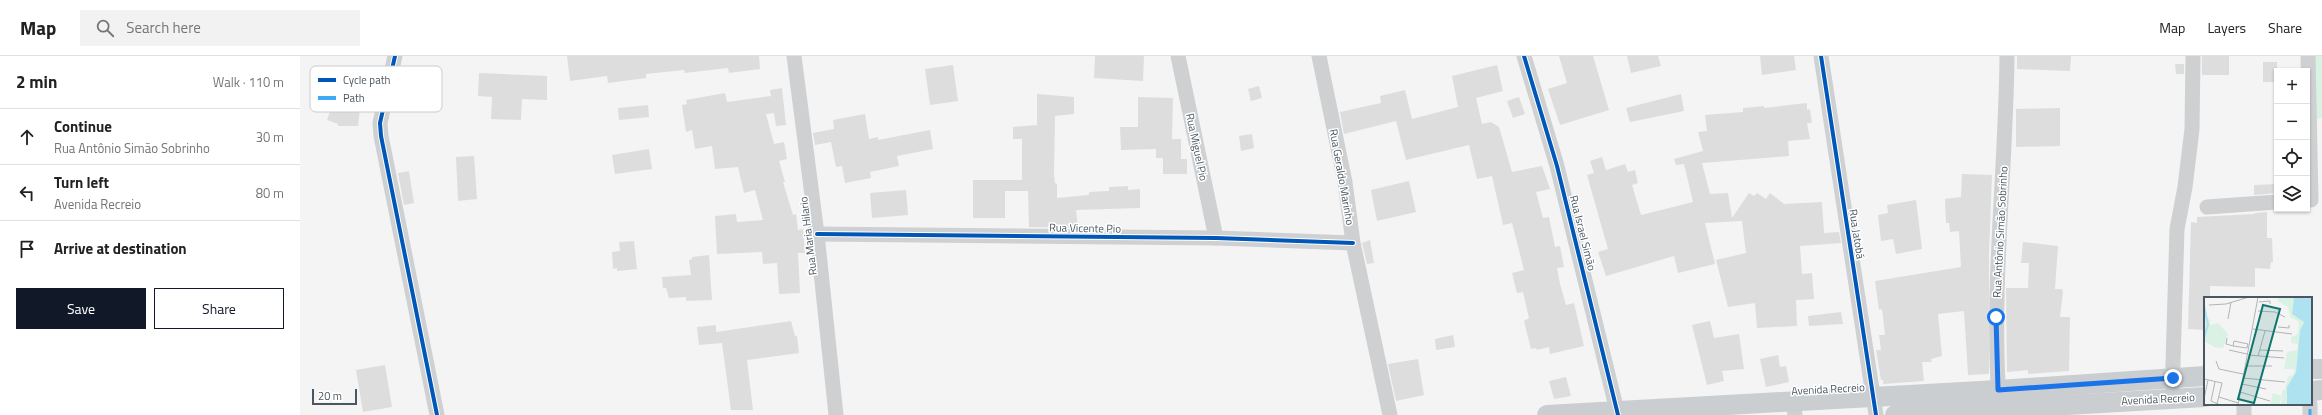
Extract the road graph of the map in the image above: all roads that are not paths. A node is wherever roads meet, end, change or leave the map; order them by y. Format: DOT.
graph roads {
  1 [pos="395,56"];
  2 [pos="794,56"];
  3 [pos="1178,56"];
  4 [pos="1319,56"];
  5 [pos="1524,56"];
  6 [pos="1821,56"];
  7 [pos="2007,56"];
  8 [pos="2193,56"];
  9 [pos="2308,56"];
  10 [pos="393,66"];
  11 [pos="382,112"];
  12 [pos="2313,199"];
  13 [pos="2274,202"];
  14 [pos="2207,207"];
  15 [pos="817,234"];
  16 [pos="1216,238"];
  17 [pos="1353,243"];
  18 [pos="2204,376"];
  19 [pos="2173,378"];
  20 [pos="2322,390"];
  21 [pos="2312,391"];
  22 [pos="2204,397"];
  23 [pos="2172,398"];
  24 [pos="1999,400"];
  25 [pos="1874,405"];
  26 [pos="1794,408"];
  27 [pos="1617,413"];
  28 [pos="437,415"];
  29 [pos="836,415"];
  30 [pos="1390,415"];
  31 [pos="1547,415"];
  32 [pos="1895,415"];
  1 -- 10 [label="street"];
  2 -- 15 [label="street, Rua Maria Hilario"];
  3 -- 16 [label="street, Rua Miguel Pio"];
  4 -- 17 [label="street, Rua Geraldo Marinho"];
  5 -- 27 [label="street, Rua Israel Simão"];
  6 -- 25 [label="street, Rua Jatobá"];
  7 -- 24 [label="street, Rua Antônio Simão Sobrinho"];
  8 -- 19 [label="street"];
  9 -- 12 [label="street"];
  11 -- 28 [label="street"];
  13 -- 14 [label="street"];
  15 -- 16 [label="street, Rua Vicente Pio"];
  15 -- 29 [label="street, Rua Maria Hilario"];
  16 -- 17 [label="street, Rua Vicente Pio"];
  17 -- 30 [label="street, Rua Geraldo Marinho"];
  18 -- 19 [label="main road, Avenida Recreio"];
  19 -- 23 [label="street"];
  19 -- 24 [label="main road, Avenida Recreio"];
  20 -- 21 [label="main road"];
  22 -- 23 [label="main road, Avenida Recreio"];
  23 -- 24 [label="main road, Avenida Recreio"];
  24 -- 25 [label="main road, Avenida Recreio"];
  24 -- 32 [label="main road, Avenida Recreio"];
  25 -- 26 [label="main road, Avenida Recreio"];
  26 -- 27 [label="main road, Avenida Recreio"];
  27 -- 31 [label="main road, Avenida Recreio"];
}
